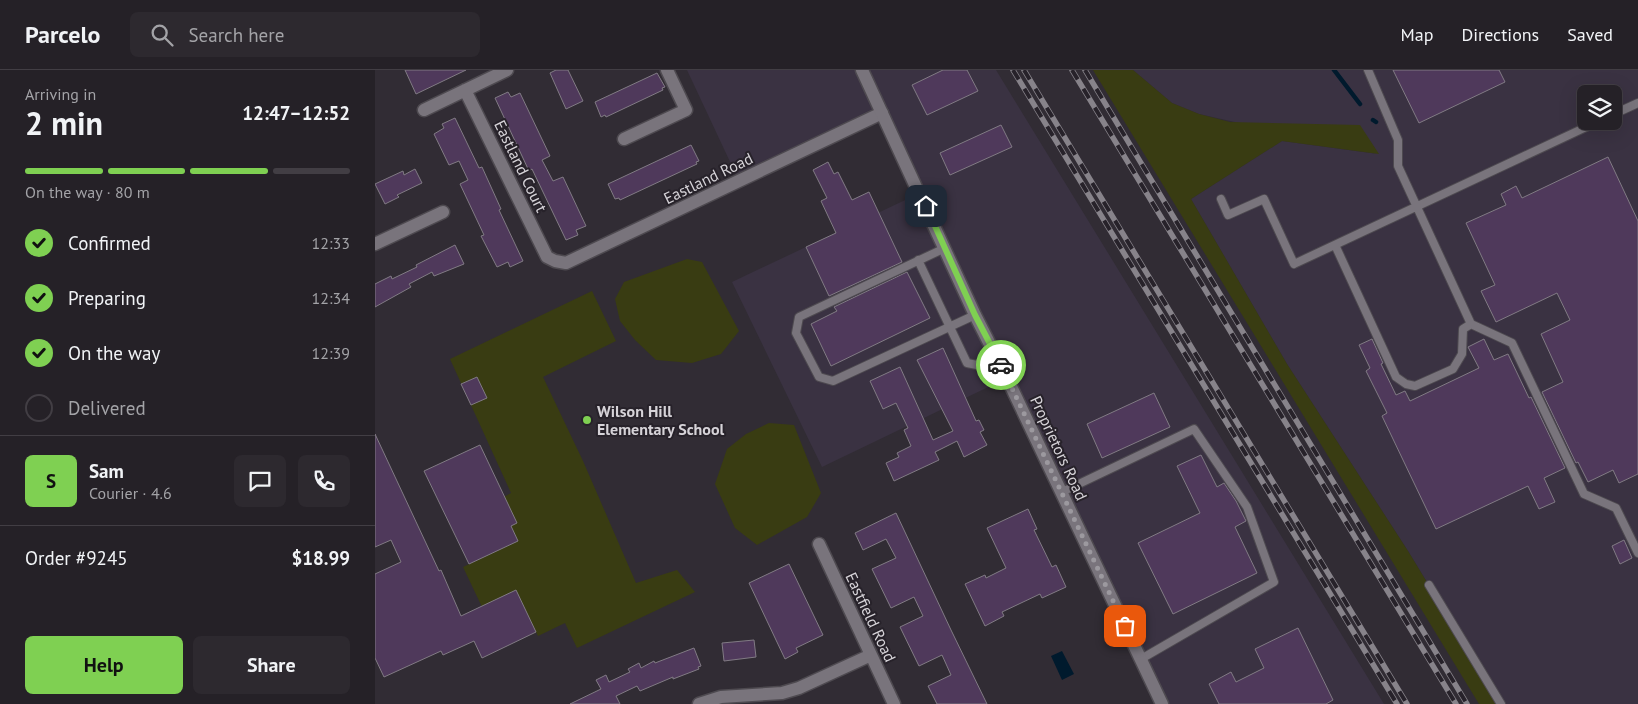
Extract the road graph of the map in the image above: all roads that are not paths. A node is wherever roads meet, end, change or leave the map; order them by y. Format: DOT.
graph roads {
  1 [pos="507,70"];
  2 [pos="667,70"];
  3 [pos="862,70"];
  4 [pos="1368,70"];
  5 [pos="465,90"];
  6 [pos="1638,103"];
  7 [pos="424,110"];
  8 [pos="1622,110"];
  9 [pos="882,113"];
  10 [pos="1580,130"];
  11 [pos="624,139"];
  12 [pos="1221,199"];
  13 [pos="1416,207"];
  14 [pos="443,212"];
  15 [pos="375,244"];
  16 [pos="1335,245"];
  17 [pos="945,248"];
  18 [pos="547,257"];
  19 [pos="918,260"];
  20 [pos="975,315"];
  21 [pos="1471,324"];
  22 [pos="950,327"];
  23 [pos="995,354"];
  24 [pos="1062,492"];
  25 [pos="819,544"];
  26 [pos="1638,553"];
  27 [pos="1429,585"];
  28 [pos="871,655"];
  29 [pos="1141,660"];
  30 [pos="699,704"];
  31 [pos="894,704"];
  32 [pos="1162,704"];
  33 [pos="1501,704"];
  1 -- 5 [label="street"];
  2 -- 11 [label="street"];
  3 -- 9 [label="street, Proprietors Road"];
  4 -- 13 [label="lane"];
  5 -- 7 [label="street"];
  5 -- 18 [label="street, Eastland Court"];
  6 -- 8 [label="lane"];
  9 -- 17 [label="street, Proprietors Road"];
  9 -- 18 [label="street, Eastland Road"];
  10 -- 13 [label="lane"];
  12 -- 16 [label="lane"];
  13 -- 16 [label="lane"];
  13 -- 21 [label="lane"];
  14 -- 15 [label="street"];
  16 -- 21 [label="lane"];
  17 -- 19 [label="lane"];
  17 -- 20 [label="street, Proprietors Road"];
  19 -- 22 [label="lane"];
  19 -- 22 [label="lane"];
  20 -- 22 [label="lane"];
  20 -- 23 [label="street, Proprietors Road"];
  21 -- 26 [label="lane"];
  22 -- 23 [label="lane"];
  23 -- 24 [label="street, Proprietors Road"];
  24 -- 29 [label="street, Proprietors Road"];
  24 -- 29 [label="lane"];
  25 -- 28 [label="street, Eastfield Road"];
  27 -- 33 [label="lane"];
  28 -- 30 [label="street"];
  28 -- 31 [label="street, Eastfield Road"];
  29 -- 32 [label="street, Proprietors Road"];
}
